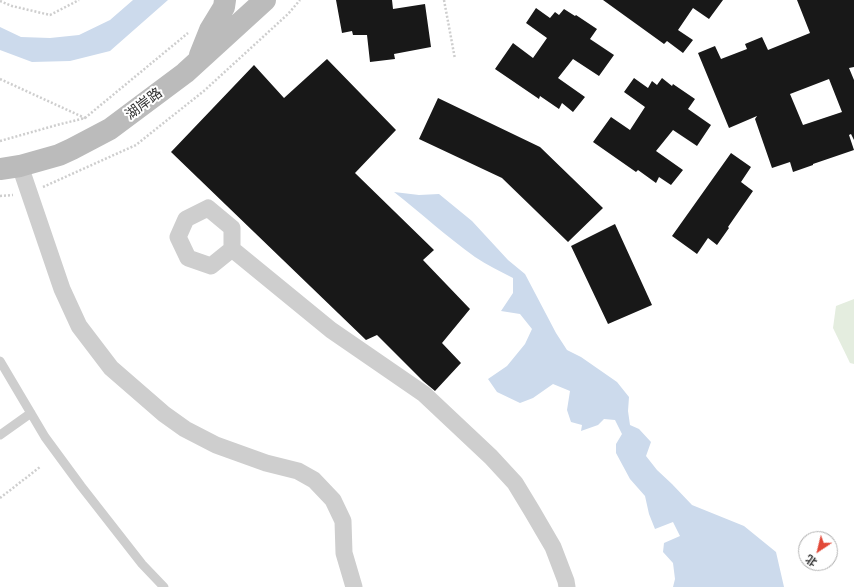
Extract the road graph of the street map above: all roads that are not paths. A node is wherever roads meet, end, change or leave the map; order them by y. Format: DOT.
graph roads {
  1 [pos="225,0"];
  2 [pos="265,0"];
  3 [pos="197,62"];
  4 [pos="10,167"];
  5 [pos="232,249"];
  6 [pos="0,361"];
  7 [pos="31,413"];
  8 [pos="0,436"];
  9 [pos="164,587"];
  10 [pos="354,587"];
  11 [pos="567,587"];
  1 -- 3 [label="street"];
  2 -- 3 [label="street, 湖岸路"];
  3 -- 4 [label="street, 湖岸路"];
  4 -- 10 [label="street"];
  5 -- 11 [label="street"];
  6 -- 7 [label="lane"];
  7 -- 8 [label="lane"];
  7 -- 9 [label="lane"];
}
